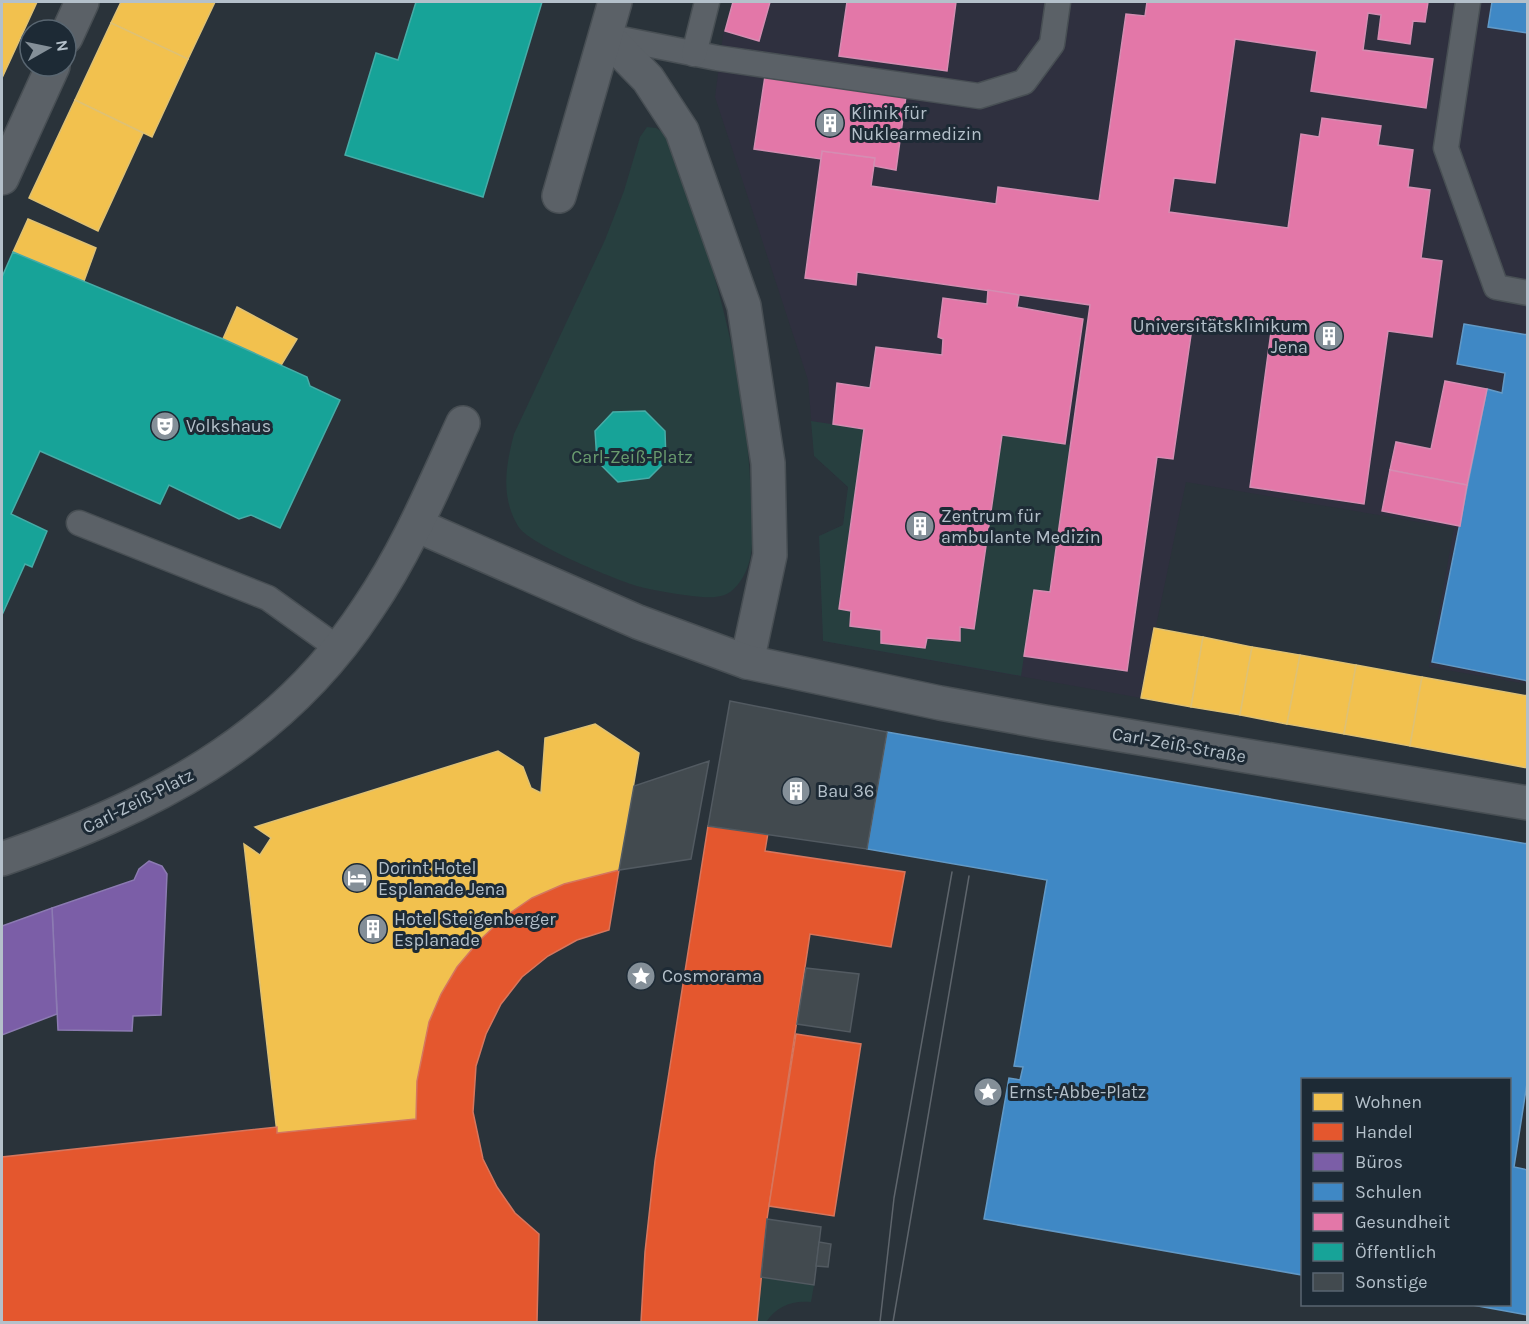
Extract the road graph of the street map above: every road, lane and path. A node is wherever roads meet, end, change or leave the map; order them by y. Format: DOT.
graph roads {
  1 [pos="82,2"];
  2 [pos="615,2"];
  3 [pos="707,2"];
  4 [pos="1058,2"];
  5 [pos="1468,2"];
  6 [pos="75,18"];
  7 [pos="606,36"];
  8 [pos="694,54"];
  9 [pos="48,78"];
  10 [pos="2,178"];
  11 [pos="559,196"];
  12 [pos="1527,293"];
  13 [pos="463,423"];
  14 [pos="79,523"];
  15 [pos="416,525"];
  16 [pos="339,649"];
  17 [pos="747,662"];
  18 [pos="1527,803"];
  19 [pos="2,859"];
  1 -- 6 [label="street"];
  2 -- 7 [label="street"];
  3 -- 8 [label="lane"];
  4 -- 8 [label="lane"];
  5 -- 12 [label="lane"];
  7 -- 8 [label="lane"];
  7 -- 11 [label="street"];
  7 -- 17 [label="street"];
  9 -- 10 [label="street"];
  13 -- 15 [label="street, Carl-Zeiß-Platz"];
  14 -- 16 [label="lane"];
  15 -- 16 [label="street, Carl-Zeiß-Platz"];
  15 -- 17 [label="street"];
  16 -- 19 [label="street, Carl-Zeiß-Platz"];
  17 -- 18 [label="street, Carl-Zeiß-Straße"];
}
